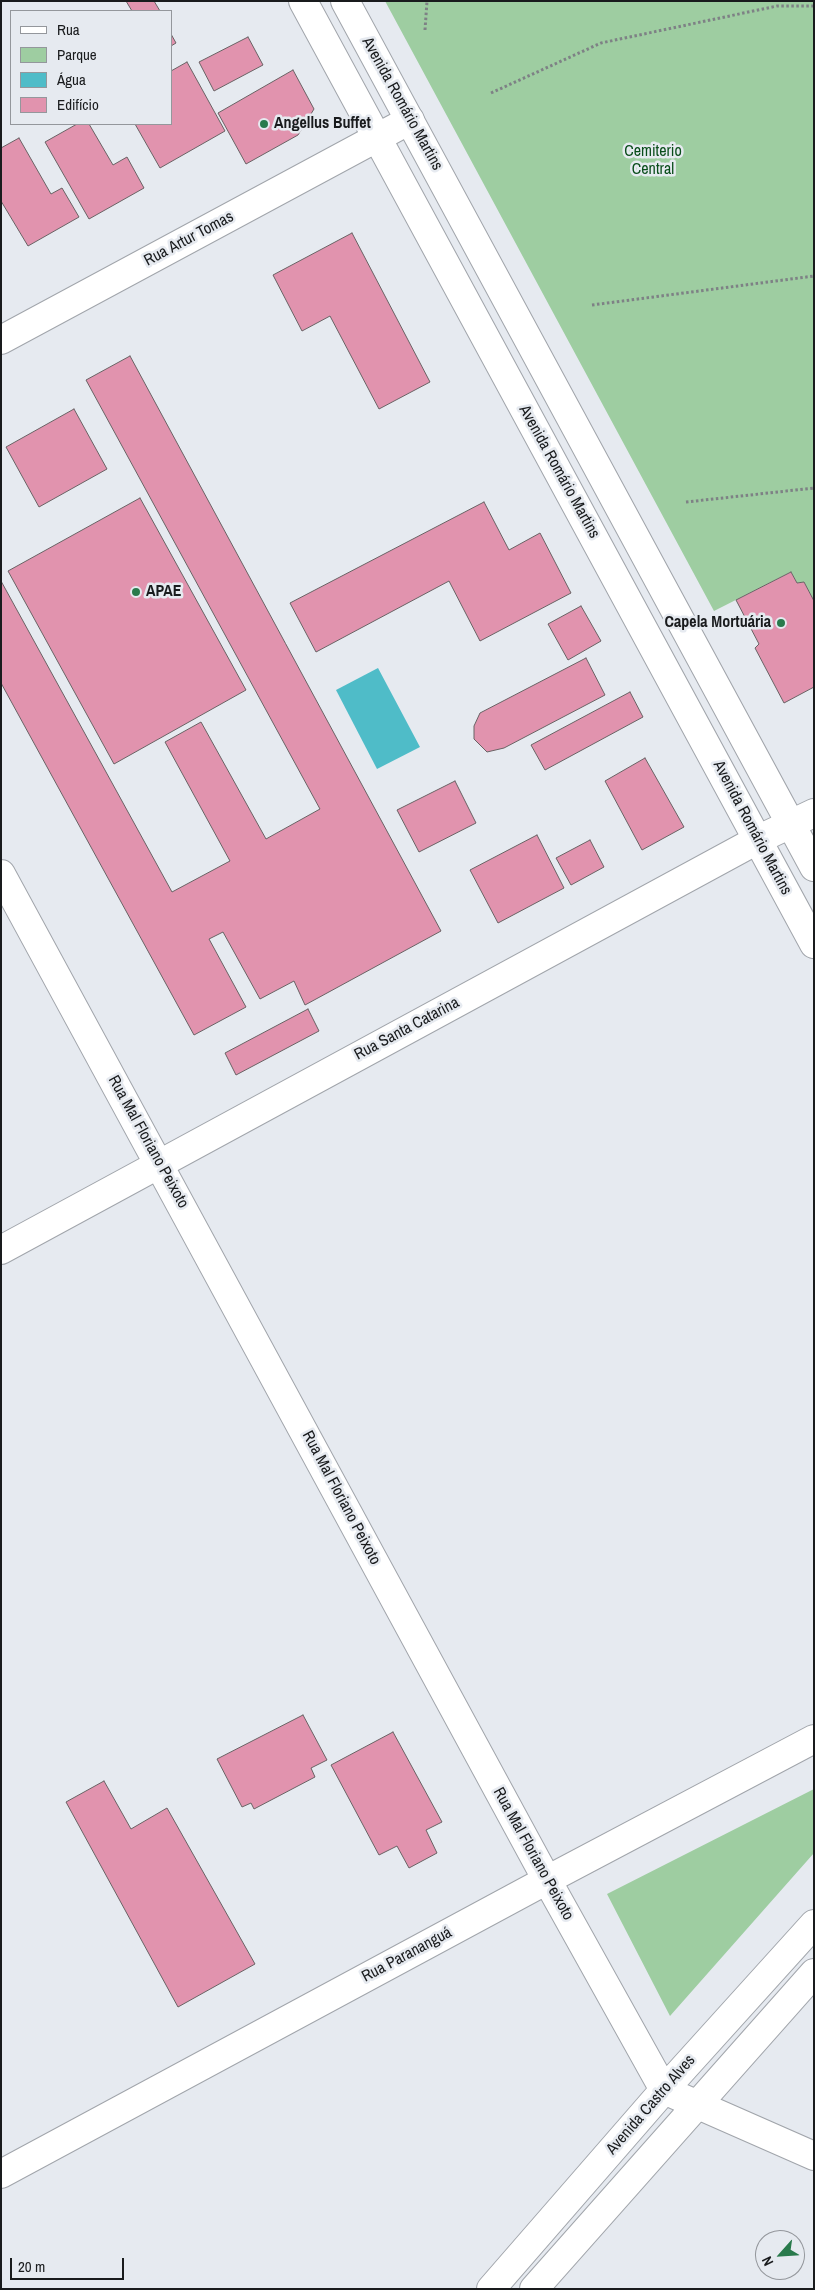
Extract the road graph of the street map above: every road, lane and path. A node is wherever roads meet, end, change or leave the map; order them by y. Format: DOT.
graph roads {
  1 [pos="303,1"];
  2 [pos="345,1"];
  3 [pos="427,1"];
  4 [pos="814,6"];
  5 [pos="425,30"];
  6 [pos="491,93"];
  7 [pos="410,120"];
  8 [pos="377,138"];
  9 [pos="814,276"];
  10 [pos="592,305"];
  11 [pos="1,340"];
  12 [pos="814,488"];
  13 [pos="686,502"];
  14 [pos="802,818"];
  15 [pos="759,839"];
  16 [pos="814,867"];
  17 [pos="1,874"];
  18 [pos="814,944"];
  19 [pos="159,1163"];
  20 [pos="1,1250"];
  21 [pos="814,1739"];
  22 [pos="547,1880"];
  23 [pos="814,1924"];
  24 [pos="814,1972"];
  25 [pos="664,2090"];
  26 [pos="696,2105"];
  27 [pos="814,2156"];
  28 [pos="1,2174"];
  29 [pos="492,2289"];
  30 [pos="534,2289"];
  1 -- 8 [label="street, Avenida Romário Martins"];
  2 -- 7 [label="street, Avenida Romário Martins"];
  3 -- 5 [label="path"];
  4 -- 6 [label="path"];
  7 -- 8 [label="street, Rua Artur Tomas"];
  7 -- 14 [label="street, Avenida Romário Martins"];
  8 -- 11 [label="street, Rua Artur Tomas"];
  8 -- 15 [label="street, Avenida Romário Martins"];
  9 -- 10 [label="path"];
  12 -- 13 [label="path"];
  14 -- 15 [label="street, Rua Santa Catarina"];
  14 -- 16 [label="street, Avenida Romário Martins"];
  15 -- 18 [label="street, Avenida Romário Martins"];
  15 -- 19 [label="street, Rua Santa Catarina"];
  17 -- 19 [label="street, Rua Mal Floriano Peixoto"];
  19 -- 20 [label="street, Rua Santa Catarina"];
  19 -- 22 [label="street, Rua Mal Floriano Peixoto"];
  21 -- 22 [label="street, Rua Parananguá"];
  22 -- 25 [label="street, Rua Mal Floriano Peixoto"];
  22 -- 28 [label="street, Rua Parananguá"];
  23 -- 25 [label="street, Avenida Castro Alves"];
  24 -- 26 [label="street, Avenida Castro Alves"];
  25 -- 26 [label="street"];
  25 -- 29 [label="street, Avenida Castro Alves"];
  26 -- 27 [label="street"];
  26 -- 30 [label="street, Avenida Castro Alves"];
}
